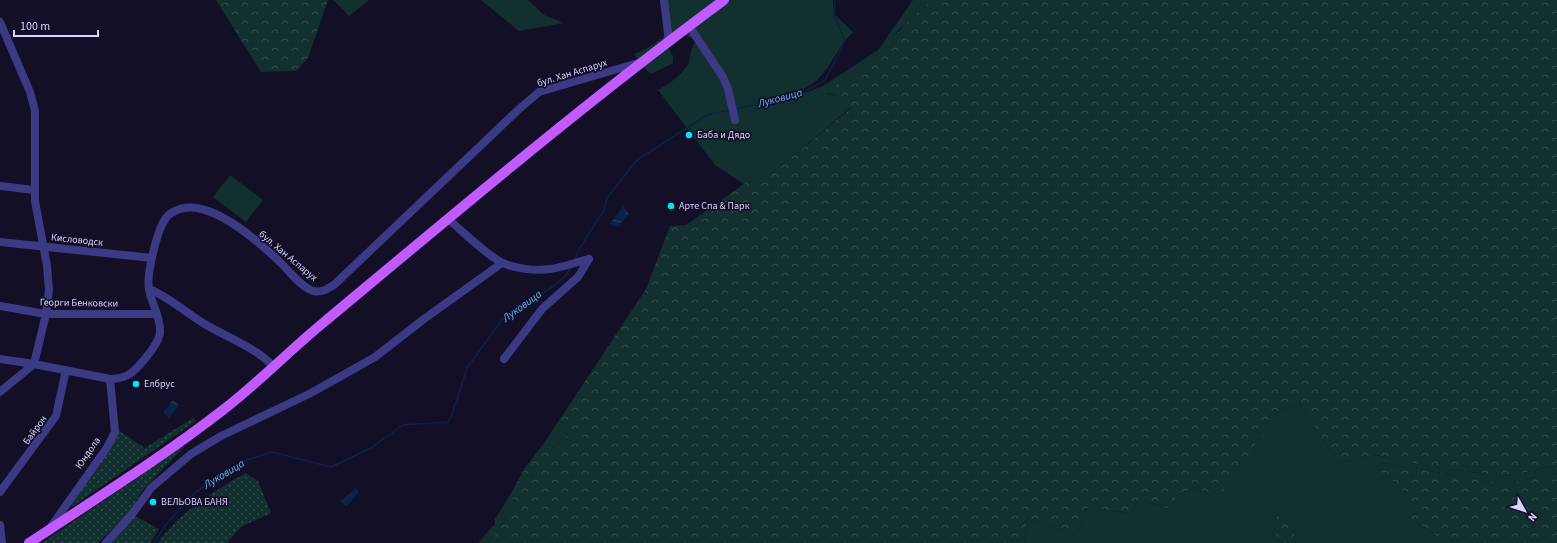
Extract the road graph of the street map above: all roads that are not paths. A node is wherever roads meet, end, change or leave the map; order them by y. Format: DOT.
graph roads {
  1 [pos="664,0"];
  2 [pos="724,0"];
  3 [pos="0,22"];
  4 [pos="689,26"];
  5 [pos="669,41"];
  6 [pos="639,63"];
  7 [pos="734,118"];
  8 [pos="0,186"];
  9 [pos="34,190"];
  10 [pos="448,219"];
  11 [pos="0,242"];
  12 [pos="43,247"];
  13 [pos="152,258"];
  14 [pos="502,263"];
  15 [pos="149,289"];
  16 [pos="0,306"];
  17 [pos="46,314"];
  18 [pos="157,314"];
  19 [pos="0,359"];
  20 [pos="504,359"];
  21 [pos="34,364"];
  22 [pos="274,366"];
  23 [pos="66,370"];
  24 [pos="110,379"];
  25 [pos="0,392"];
  26 [pos="0,492"];
  27 [pos="0,525"];
  28 [pos="49,530"];
  29 [pos="2,543"];
  30 [pos="28,543"];
  31 [pos="106,543"];
  1 -- 5 [label="street"];
  2 -- 4 [label="main road, Юндола"];
  3 -- 9 [label="street"];
  4 -- 5 [label="main road, Юндола"];
  4 -- 7 [label="street"];
  5 -- 6 [label="main road, Юндола"];
  6 -- 10 [label="main road, Юндола"];
  6 -- 13 [label="street, бул. Хан Аспарух"];
  8 -- 9 [label="street"];
  9 -- 12 [label="street"];
  10 -- 14 [label="street"];
  10 -- 22 [label="main road, Юндола"];
  11 -- 12 [label="street, Кисловодск"];
  12 -- 13 [label="street, Кисловодск"];
  12 -- 17 [label="street"];
  13 -- 15 [label="street, бул. Хан Аспарух"];
  14 -- 20 [label="street"];
  14 -- 31 [label="street"];
  15 -- 18 [label="street, бул. Хан Аспарух"];
  15 -- 22 [label="street"];
  16 -- 17 [label="street, Георги Бенковски"];
  17 -- 18 [label="street, Георги Бенковски"];
  17 -- 21 [label="street"];
  18 -- 24 [label="street, бул. Хан Аспарух"];
  19 -- 21 [label="street, бул. Хан Аспарух"];
  21 -- 23 [label="street, бул. Хан Аспарух"];
  21 -- 25 [label="street"];
  22 -- 28 [label="main road, Юндола"];
  23 -- 24 [label="street, бул. Хан Аспарух"];
  23 -- 26 [label="street, Байрон"];
  24 -- 28 [label="street, Юндола"];
  27 -- 29 [label="street"];
  28 -- 30 [label="main road, Юндола"];
}
